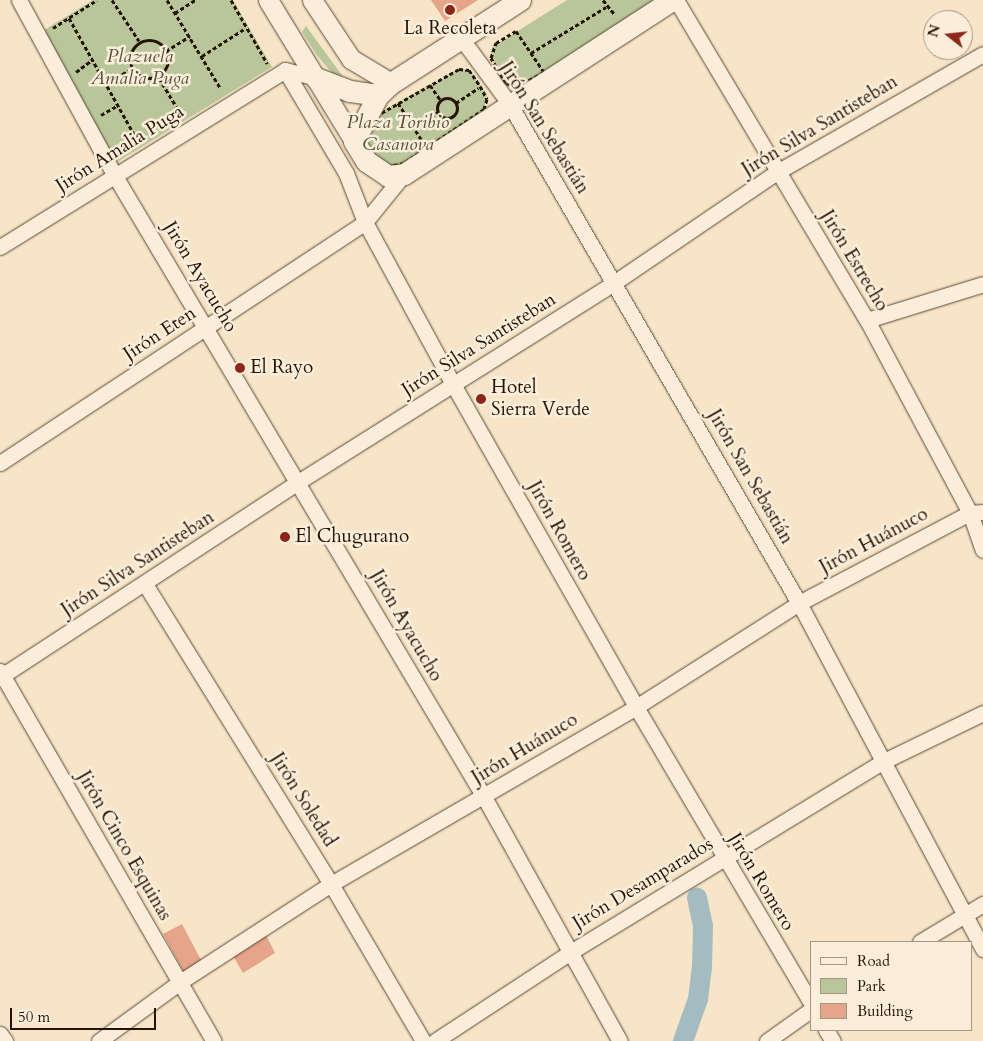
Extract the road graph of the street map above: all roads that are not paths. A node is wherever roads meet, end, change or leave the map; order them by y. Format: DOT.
graph roads {
  1 [pos="18,0"];
  2 [pos="268,0"];
  3 [pos="312,0"];
  4 [pos="520,0"];
  5 [pos="672,0"];
  6 [pos="676,0"];
  7 [pos="461,38"];
  8 [pos="983,54"];
  9 [pos="285,70"];
  10 [pos="316,78"];
  11 [pos="385,89"];
  12 [pos="509,103"];
  13 [pos="354,141"];
  14 [pos="777,172"];
  15 [pos="346,173"];
  16 [pos="404,174"];
  17 [pos="115,176"];
  18 [pos="365,222"];
  19 [pos="0,247"];
  20 [pos="615,282"];
  21 [pos="983,284"];
  22 [pos="867,320"];
  23 [pos="207,328"];
  24 [pos="454,386"];
  25 [pos="0,464"];
  26 [pos="298,482"];
  27 [pos="976,512"];
  28 [pos="983,550"];
  29 [pos="145,584"];
  30 [pos="799,603"];
  31 [pos="1,675"];
  32 [pos="636,707"];
  33 [pos="983,713"];
  34 [pos="884,761"];
  35 [pos="484,797"];
  36 [pos="724,858"];
  37 [pos="331,884"];
  38 [pos="983,904"];
  39 [pos="964,915"];
  40 [pos="922,941"];
  41 [pos="983,949"];
  42 [pos="569,953"];
  43 [pos="180,982"];
  44 [pos="810,1002"];
  45 [pos="810,1010"];
  46 [pos="0,1034"];
  47 [pos="5,1041"];
  48 [pos="99,1041"];
  49 [pos="214,1041"];
  50 [pos="423,1041"];
  51 [pos="435,1041"];
  52 [pos="620,1041"];
  53 [pos="767,1041"];
  1 -- 17 [label="street, Jirón Ayacucho"];
  2 -- 10 [label="street"];
  3 -- 11 [label="street"];
  4 -- 7 [label="main road"];
  5 -- 12 [label="main road"];
  6 -- 14 [label="street, Jirón Estrecho"];
  7 -- 11 [label="main road"];
  7 -- 12 [label="street, Jirón San Sebastián"];
  8 -- 14 [label="street, Jirón Silva Santisteban"];
  9 -- 10 [label="street"];
  9 -- 15 [label="street, Jirón Romero"];
  9 -- 17 [label="street, Jirón Amalia Puga"];
  10 -- 11 [label="main road"];
  10 -- 13 [label="street"];
  11 -- 13 [label="main road"];
  12 -- 16 [label="main road"];
  12 -- 20 [label="street, Jirón San Sebastián"];
  13 -- 15 [label="street"];
  13 -- 16 [label="main road"];
  14 -- 20 [label="street, Jirón Silva Santisteban"];
  14 -- 22 [label="street, Jirón Estrecho"];
  15 -- 18 [label="street, Jirón Romero"];
  16 -- 18 [label="street, Jirón Eten"];
  17 -- 19 [label="street, Jirón Amalia Puga"];
  17 -- 23 [label="street, Jirón Ayacucho"];
  18 -- 23 [label="street, Jirón Eten"];
  18 -- 24 [label="street, Jirón Romero"];
  20 -- 24 [label="street, Jirón Silva Santisteban"];
  20 -- 30 [label="street, Jirón San Sebastián"];
  21 -- 22 [label="street"];
  22 -- 27 [label="street, Jirón Estrecho"];
  23 -- 25 [label="street, Jirón Eten"];
  23 -- 26 [label="street, Jirón Ayacucho"];
  24 -- 26 [label="street, Jirón Silva Santisteban"];
  24 -- 32 [label="street, Jirón Romero"];
  26 -- 29 [label="street, Jirón Silva Santisteban"];
  26 -- 35 [label="street, Jirón Ayacucho"];
  27 -- 28 [label="street, Jirón Estrecho"];
  27 -- 30 [label="street, Jirón Huánuco"];
  29 -- 31 [label="street, Jirón Silva Santisteban"];
  29 -- 37 [label="street, Jirón Soledad"];
  30 -- 32 [label="street, Jirón Huánuco"];
  30 -- 34 [label="street, Jirón San Sebastián"];
  31 -- 43 [label="street, Jirón Cinco Esquinas"];
  32 -- 35 [label="street, Jirón Huánuco"];
  32 -- 36 [label="street, Jirón Romero"];
  33 -- 34 [label="street, Jirón Desamparados"];
  34 -- 36 [label="street, Jirón Desamparados"];
  34 -- 39 [label="street, Jirón San Sebastián"];
  35 -- 37 [label="street, Jirón Huánuco"];
  35 -- 42 [label="street, Jirón Ayacucho"];
  36 -- 42 [label="street, Jirón Desamparados"];
  36 -- 44 [label="street, Jirón Romero"];
  37 -- 43 [label="street, Jirón Huánuco"];
  37 -- 50 [label="street, Jirón Soledad"];
  38 -- 39 [label="street"];
  39 -- 40 [label="street"];
  39 -- 41 [label="street, Jirón San Sebastián"];
  42 -- 51 [label="street, Jirón Desamparados"];
  42 -- 52 [label="street, Jirón Ayacucho"];
  43 -- 48 [label="street, Jirón Huánuco"];
  43 -- 49 [label="street, Jirón Cinco Esquinas"];
  45 -- 53 [label="street"];
  46 -- 47 [label="street"];
}
